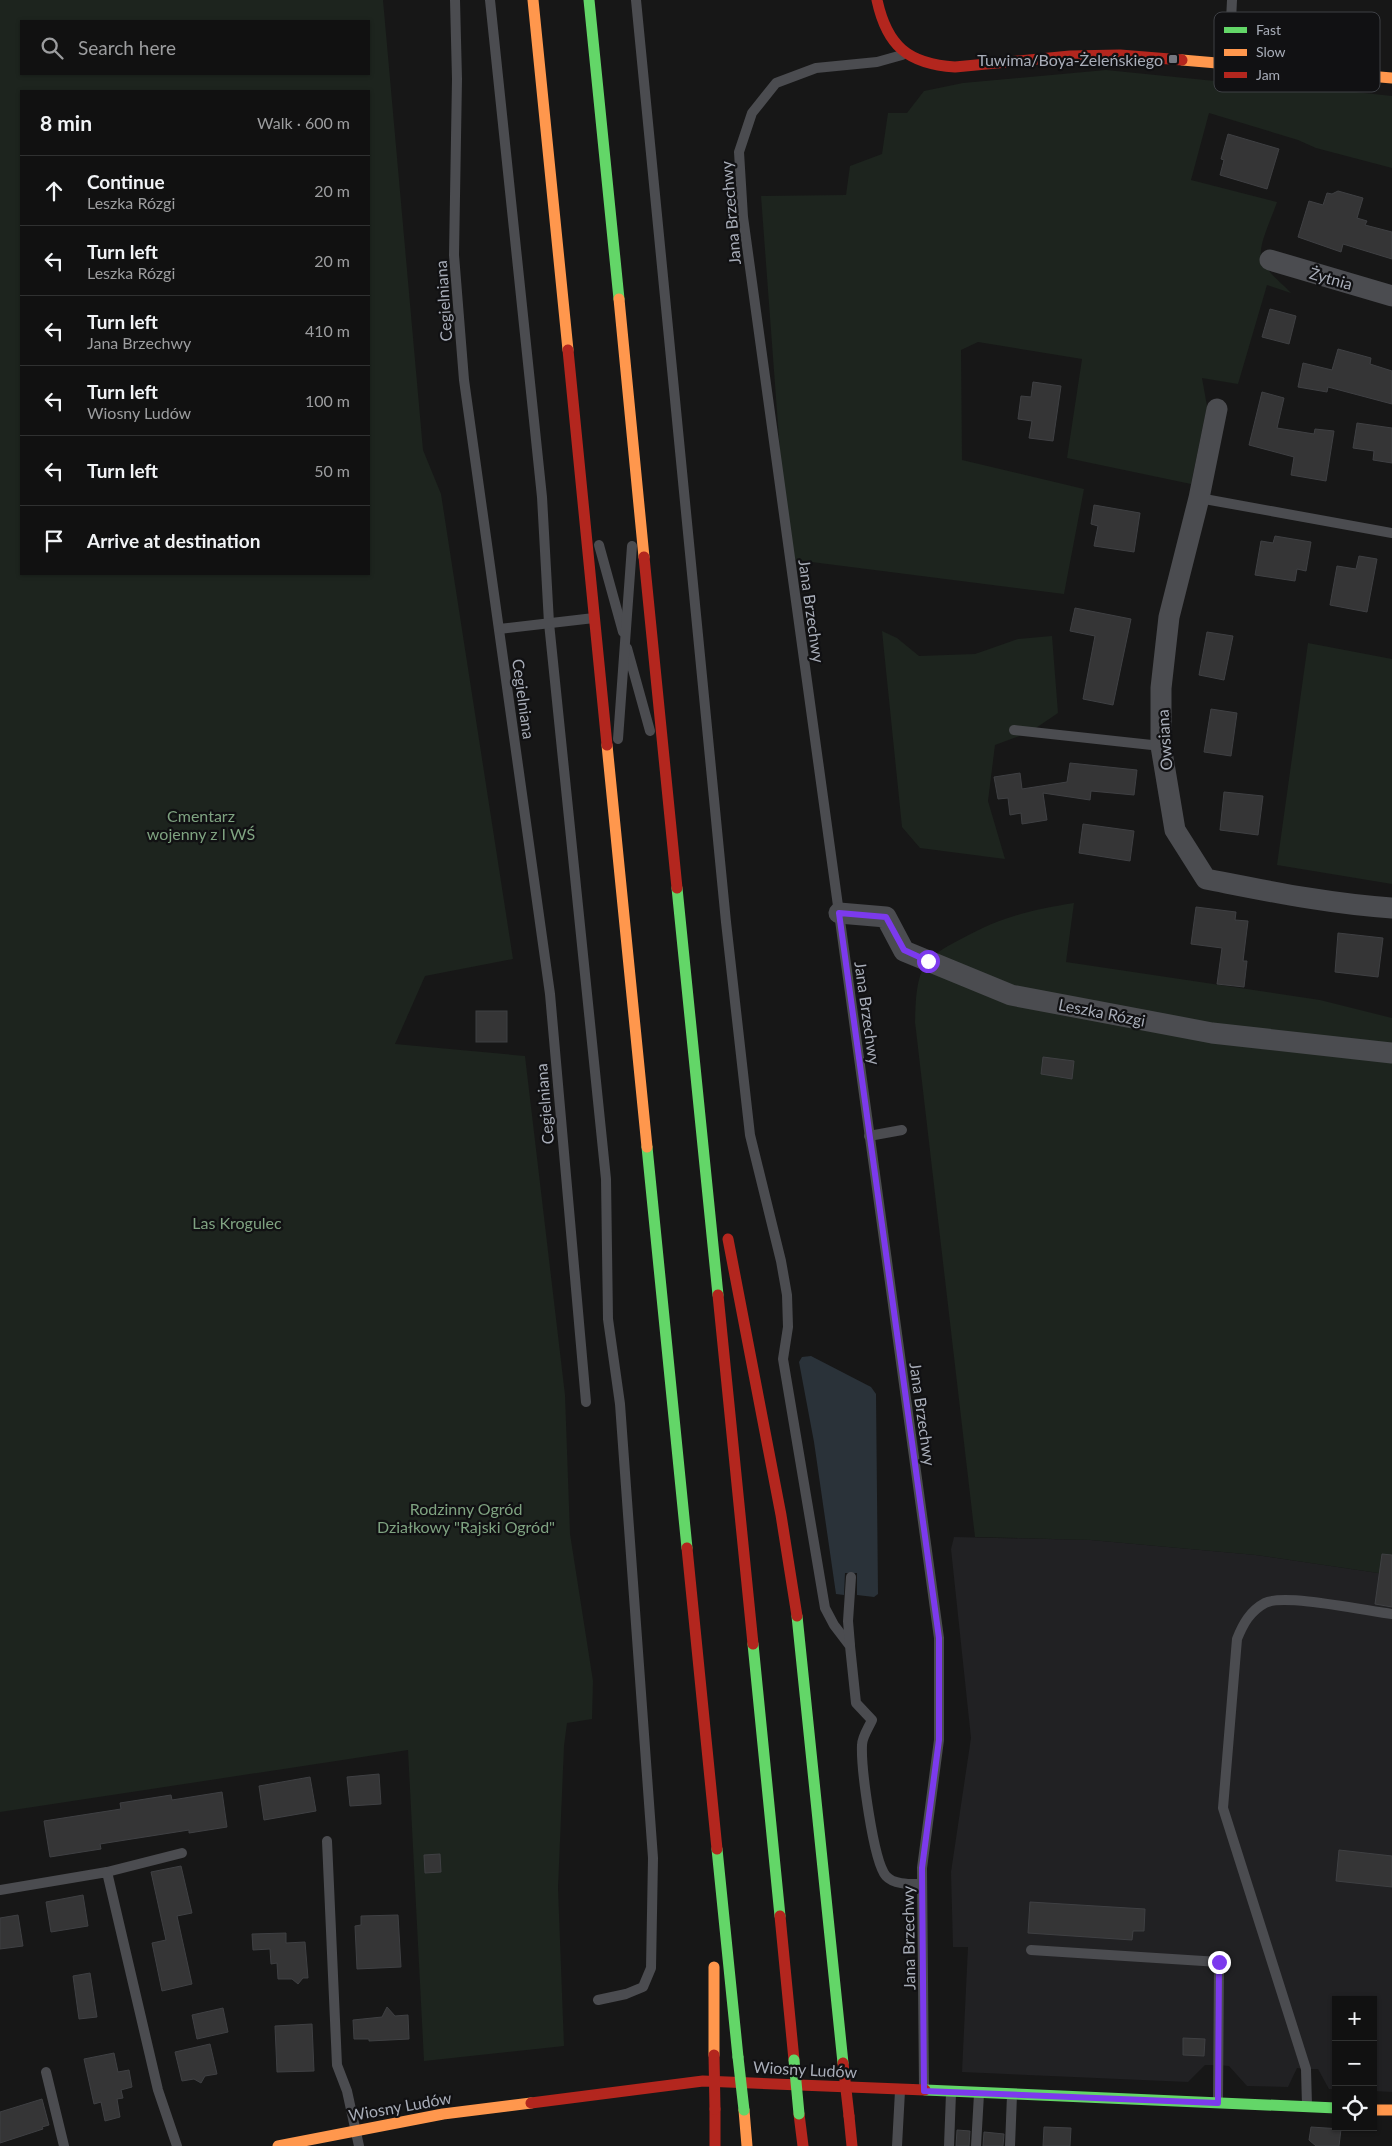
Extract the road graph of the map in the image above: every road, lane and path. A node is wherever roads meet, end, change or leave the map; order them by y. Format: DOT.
graph roads {
  1 [pos="455,0"];
  2 [pos="490,0"];
  3 [pos="533,0"];
  4 [pos="589,0"];
  5 [pos="636,0"];
  6 [pos="877,0"];
  7 [pos="906,54"];
  8 [pos="1214,62"];
  9 [pos="1270,260"];
  10 [pos="1392,296"];
  11 [pos="1217,409"];
  12 [pos="636,475"];
  13 [pos="581,480"];
  14 [pos="1199,498"];
  15 [pos="1392,533"];
  16 [pos="595,618"];
  17 [pos="549,624"];
  18 [pos="499,629"];
  19 [pos="625,640"];
  20 [pos="1014,730"];
  21 [pos="1161,746"];
  22 [pos="669,799"];
  23 [pos="614,806"];
  24 [pos="1392,908"];
  25 [pos="839,913"];
  26 [pos="1392,1053"];
  27 [pos="698,1095"];
  28 [pos="902,1130"];
  29 [pos="869,1136"];
  30 [pos="720,1201"];
  31 [pos="726,1230"];
  32 [pos="586,1402"];
  33 [pos="851,1577"];
  34 [pos="1392,1614"];
  35 [pos="850,1646"];
  36 [pos="326,1842"];
  37 [pos="182,1853"];
  38 [pos="107,1872"];
  39 [pos="922,1884"];
  40 [pos="720,1888"];
  41 [pos="0,1890"];
  42 [pos="1031,1950"];
  43 [pos="598,2000"];
  44 [pos="46,2072"];
  45 [pos="900,2090"];
  46 [pos="924,2091"];
  47 [pos="951,2092"];
  48 [pos="979,2093"];
  49 [pos="1012,2094"];
  50 [pos="1218,2103"];
  51 [pos="1307,2107"];
  52 [pos="1332,2108"];
  53 [pos="1377,2110"];
  54 [pos="1392,2110"];
  55 [pos="356,2130"];
  56 [pos="64,2146"];
  57 [pos="177,2146"];
  58 [pos="278,2146"];
  59 [pos="360,2146"];
  60 [pos="715,2146"];
  61 [pos="748,2146"];
  62 [pos="803,2146"];
  63 [pos="852,2146"];
  64 [pos="897,2146"];
  65 [pos="949,2146"];
  66 [pos="976,2146"];
  67 [pos="1010,2146"];
  1 -- 18 [label="lane, Cegielniana"];
  2 -- 17 [label="lane"];
  3 -- 13 [label="main road"];
  4 -- 12 [label="main road"];
  5 -- 35 [label="lane"];
  6 -- 7 [label="main road"];
  7 -- 8 [label="main road"];
  7 -- 25 [label="lane, Jana Brzechwy"];
  9 -- 10 [label="street, Żytnia"];
  11 -- 14 [label="street, Owsiana"];
  12 -- 19 [label="lane"];
  12 -- 22 [label="main road"];
  13 -- 16 [label="main road"];
  13 -- 19 [label="lane"];
  14 -- 15 [label="lane"];
  14 -- 21 [label="street, Owsiana"];
  16 -- 17 [label="lane"];
  16 -- 23 [label="main road"];
  17 -- 18 [label="lane"];
  17 -- 43 [label="lane"];
  18 -- 32 [label="lane, Cegielniana"];
  19 -- 22 [label="lane"];
  19 -- 23 [label="lane"];
  20 -- 21 [label="lane"];
  21 -- 24 [label="street, Owsiana"];
  22 -- 27 [label="main road"];
  23 -- 40 [label="main road"];
  25 -- 26 [label="street, Leszka Rózgi"];
  25 -- 29 [label="lane, Jana Brzechwy"];
  27 -- 30 [label="main road"];
  27 -- 62 [label="main road, bridge"];
  28 -- 29 [label="lane"];
  29 -- 39 [label="lane, Jana Brzechwy"];
  31 -- 63 [label="main road, bridge"];
  33 -- 35 [label="lane"];
  34 -- 51 [label="lane"];
  35 -- 39 [label="lane"];
  36 -- 55 [label="lane"];
  37 -- 38 [label="lane"];
  38 -- 41 [label="lane"];
  38 -- 57 [label="lane"];
  39 -- 46 [label="lane, Jana Brzechwy"];
  40 -- 60 [label="main road, bridge"];
  40 -- 61 [label="main road, bridge"];
  42 -- 50 [label="lane"];
  44 -- 56 [label="lane"];
  45 -- 46 [label="main road, Wiosny Ludów"];
  45 -- 55 [label="main road, Wiosny Ludów"];
  45 -- 64 [label="lane"];
  46 -- 47 [label="main road, Wiosny Ludów"];
  47 -- 48 [label="main road, Wiosny Ludów"];
  47 -- 65 [label="lane"];
  48 -- 49 [label="main road, Wiosny Ludów"];
  48 -- 66 [label="lane"];
  49 -- 50 [label="main road, Wiosny Ludów"];
  49 -- 67 [label="lane"];
  50 -- 51 [label="main road, Wiosny Ludów"];
  51 -- 52 [label="main road, Wiosny Ludów"];
  53 -- 54 [label="main road"];
  55 -- 58 [label="main road, Wiosny Ludów"];
  55 -- 59 [label="lane"];
}
